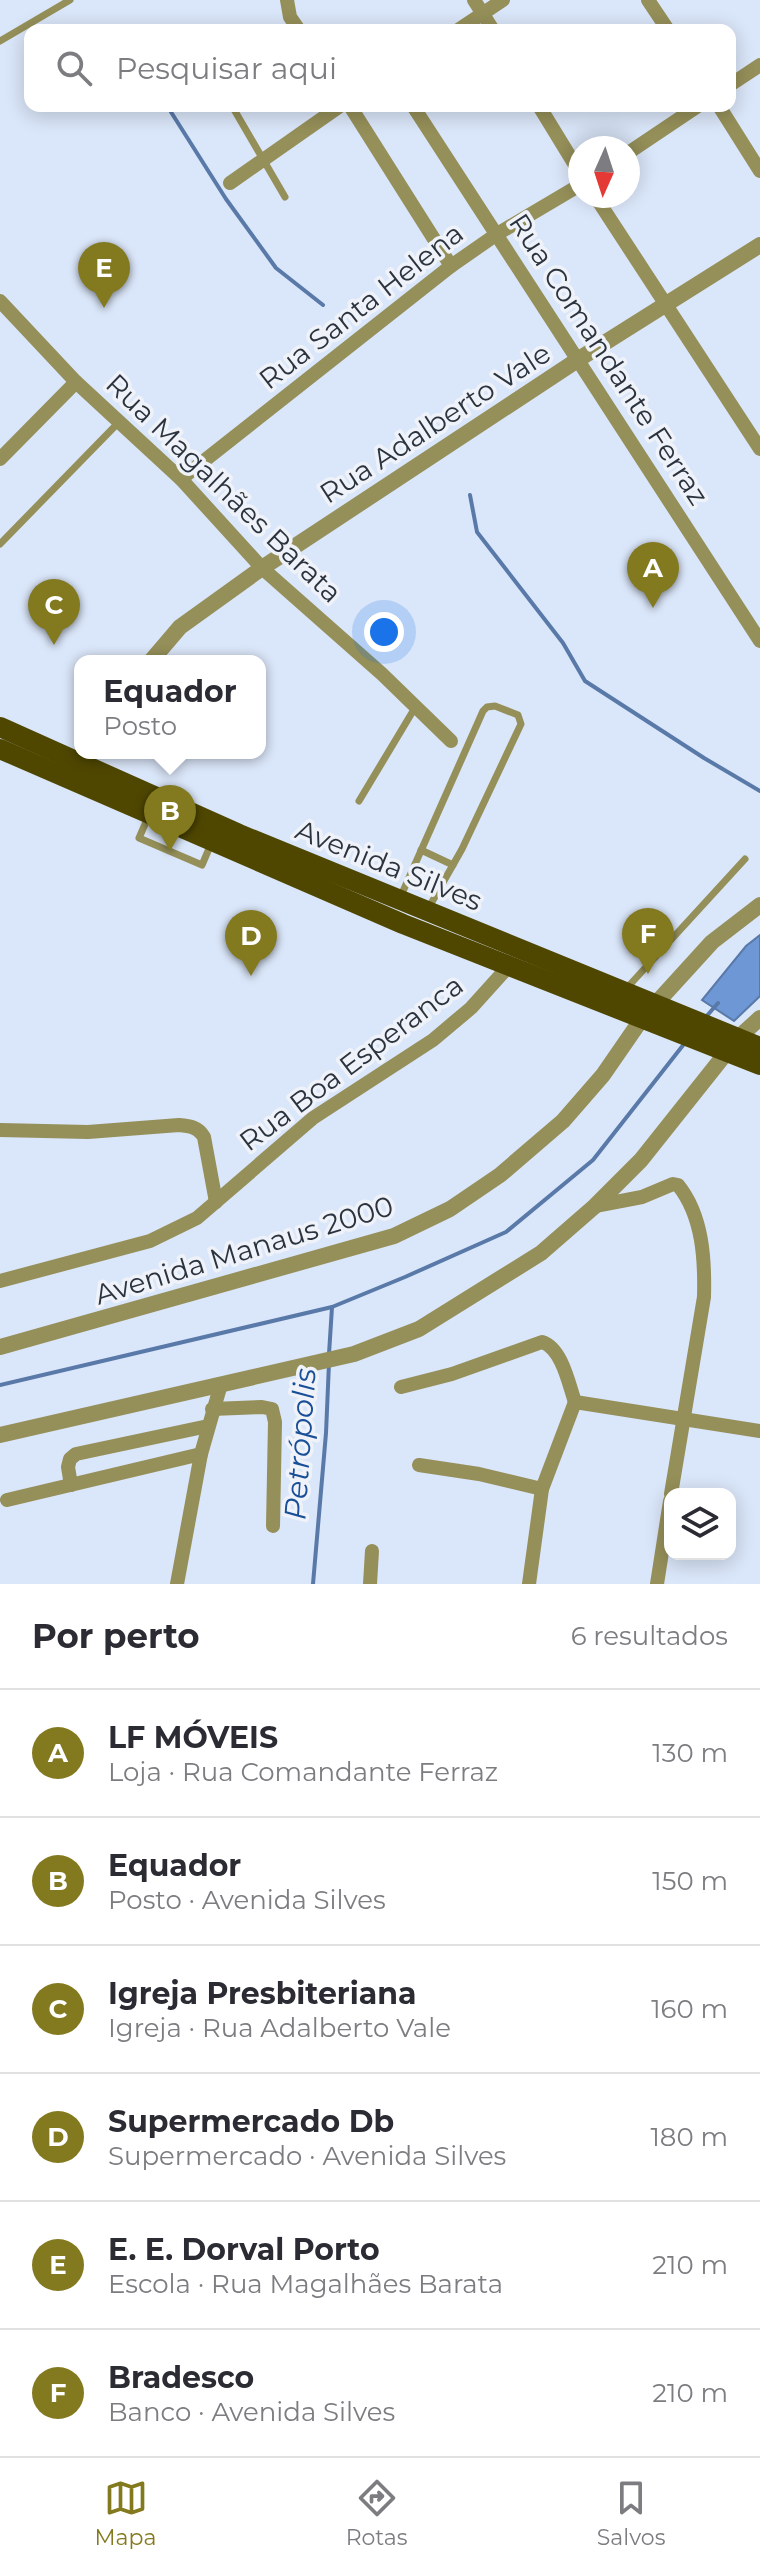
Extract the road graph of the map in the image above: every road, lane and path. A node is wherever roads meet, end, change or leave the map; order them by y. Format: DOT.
graph roads {
  1 [pos="70,0"];
  2 [pos="287,0"];
  3 [pos="474,0"];
  4 [pos="503,0"];
  5 [pos="648,0"];
  6 [pos="483,13"];
  7 [pos="29,24"];
  8 [pos="294,24"];
  9 [pos="467,24"];
  10 [pos="489,24"];
  11 [pos="664,24"];
  12 [pos="24,27"];
  13 [pos="0,41"];
  14 [pos="760,65"];
  15 [pos="736,81"];
  16 [pos="236,112"];
  17 [pos="331,112"];
  18 [pos="354,112"];
  19 [pos="417,112"];
  20 [pos="543,112"];
  21 [pos="689,112"];
  22 [pos="723,112"];
  23 [pos="640,145"];
  24 [pos="568,153"];
  25 [pos="264,159"];
  26 [pos="760,171"];
  27 [pos="230,183"];
  28 [pos="568,192"];
  29 [pos="285,197"];
  30 [pos="603,208"];
  31 [pos="497,234"];
  32 [pos="760,245"];
  33 [pos="451,266"];
  34 [pos="0,301"];
  35 [pos="666,304"];
  36 [pos="579,359"];
  37 [pos="76,382"];
  38 [pos="120,421"];
  39 [pos="760,449"];
  40 [pos="0,459"];
  41 [pos="181,479"];
  42 [pos="0,544"];
  43 [pos="262,568"];
  44 [pos="760,641"];
  45 [pos="156,655"];
  46 [pos="416,706"];
  47 [pos="0,727"];
  48 [pos="451,741"];
  49 [pos="0,749"];
  50 [pos="74,753"];
  51 [pos="96,761"];
  52 [pos="359,801"];
  53 [pos="421,850"];
  54 [pos="745,859"];
  55 [pos="453,865"];
  56 [pos="399,899"];
  57 [pos="760,905"];
  58 [pos="427,911"];
  59 [pos="508,967"];
  60 [pos="624,992"];
  61 [pos="648,1012"];
  62 [pos="760,1018"];
  63 [pos="728,1043"];
  64 [pos="760,1047"];
  65 [pos="760,1065"];
  66 [pos="0,1130"];
  67 [pos="216,1202"];
  68 [pos="595,1206"];
  69 [pos="0,1281"];
  70 [pos="0,1347"];
  71 [pos="221,1384"];
  72 [pos="401,1387"];
  73 [pos="196,1390"];
  74 [pos="575,1402"];
  75 [pos="212,1409"];
  76 [pos="683,1421"];
  77 [pos="208,1426"];
  78 [pos="760,1431"];
  79 [pos="0,1435"];
  80 [pos="201,1454"];
  81 [pos="419,1465"];
  82 [pos="71,1485"];
  83 [pos="672,1488"];
  84 [pos="542,1489"];
  85 [pos="7,1500"];
  86 [pos="273,1526"];
  87 [pos="664,1539"];
  88 [pos="372,1551"];
  89 [pos="177,1584"];
  90 [pos="370,1584"];
  91 [pos="529,1584"];
  92 [pos="657,1584"];
  1 -- 7 [label="lane"];
  2 -- 8 [label="street"];
  3 -- 6 [label="street"];
  4 -- 6 [label="street"];
  5 -- 11 [label="street"];
  6 -- 9 [label="street"];
  6 -- 10 [label="street"];
  12 -- 13 [label="lane"];
  14 -- 15 [label="street"];
  16 -- 25 [label="lane"];
  17 -- 25 [label="street"];
  18 -- 33 [label="street"];
  19 -- 31 [label="street, Rua Comandante Ferraz"];
  20 -- 24 [label="street"];
  21 -- 23 [label="street"];
  22 -- 26 [label="street"];
  25 -- 27 [label="street"];
  25 -- 29 [label="lane"];
  28 -- 31 [label="street, Rua Santa Helena"];
  30 -- 35 [label="street"];
  31 -- 33 [label="street, Rua Santa Helena"];
  31 -- 36 [label="street, Rua Comandante Ferraz"];
  32 -- 35 [label="street, Rua Adalberto Vale"];
  33 -- 41 [label="street, Rua Santa Helena"];
  34 -- 37 [label="street, Rua Magalhães Barata"];
  35 -- 36 [label="street, Rua Adalberto Vale"];
  35 -- 39 [label="street"];
  36 -- 43 [label="street, Rua Adalberto Vale"];
  36 -- 44 [label="street, Rua Comandante Ferraz"];
  37 -- 38 [label="street, Rua Magalhães Barata"];
  37 -- 40 [label="street"];
  38 -- 41 [label="street, Rua Magalhães Barata"];
  38 -- 42 [label="lane"];
  41 -- 43 [label="street, Rua Magalhães Barata"];
  43 -- 45 [label="street, Rua Adalberto Vale"];
  43 -- 46 [label="street, Rua Magalhães Barata"];
  46 -- 48 [label="street, Rua Magalhães Barata"];
  46 -- 52 [label="lane"];
  47 -- 50 [label="main road, Avenida Silves"];
  49 -- 59 [label="main road, Avenida Silves"];
  51 -- 56 [label="main road, Avenida Silves"];
  53 -- 55 [label="lane"];
  53 -- 55 [label="lane"];
  53 -- 56 [label="lane"];
  54 -- 60 [label="lane"];
  55 -- 58 [label="lane"];
  56 -- 58 [label="main road, Avenida Silves"];
  57 -- 61 [label="street, Avenida Manaus 2000"];
  58 -- 60 [label="main road, Avenida Silves"];
  59 -- 61 [label="main road, Avenida Silves"];
  59 -- 67 [label="street, Rua Boa Esperanca"];
  60 -- 61 [label="main road, Avenida Silves"];
  61 -- 63 [label="main road, Avenida Silves"];
  61 -- 70 [label="street, Avenida Manaus 2000"];
  62 -- 63 [label="street"];
  63 -- 64 [label="main road, Avenida Silves"];
  63 -- 65 [label="main road, Avenida Silves"];
  63 -- 68 [label="street"];
  66 -- 67 [label="street"];
  67 -- 69 [label="street, Rua Boa Esperanca"];
  68 -- 71 [label="street"];
  68 -- 76 [label="street"];
  71 -- 73 [label="street"];
  71 -- 75 [label="street"];
  72 -- 74 [label="street"];
  73 -- 75 [label="street"];
  73 -- 79 [label="street"];
  74 -- 76 [label="street"];
  74 -- 84 [label="street"];
  75 -- 77 [label="street"];
  75 -- 86 [label="street"];
  76 -- 78 [label="street"];
  76 -- 83 [label="street"];
  77 -- 80 [label="street"];
  77 -- 82 [label="street"];
  80 -- 82 [label="street"];
  80 -- 89 [label="street"];
  81 -- 84 [label="street"];
  82 -- 85 [label="street"];
  84 -- 91 [label="street"];
  87 -- 92 [label="street"];
  88 -- 90 [label="street"];
}
